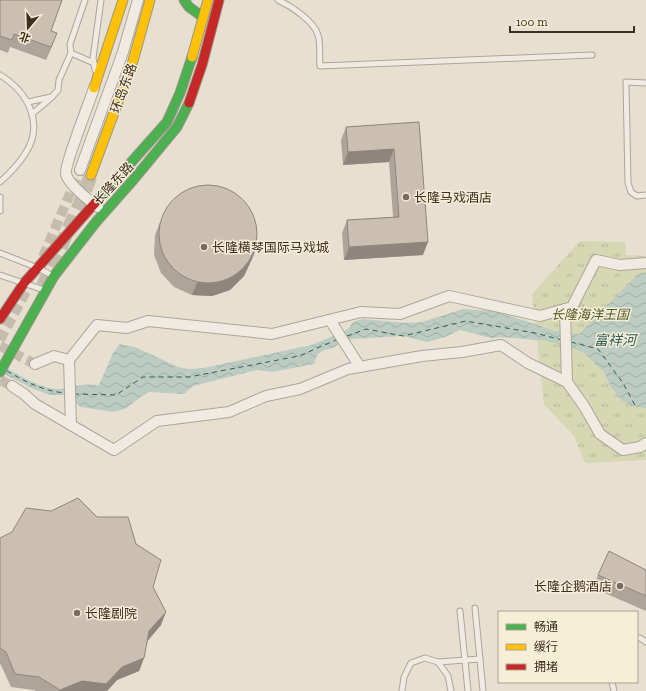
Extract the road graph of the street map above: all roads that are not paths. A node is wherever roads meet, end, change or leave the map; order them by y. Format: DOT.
graph roads {
  1 [pos="85,0"];
  2 [pos="101,0"];
  3 [pos="123,0"];
  4 [pos="138,0"];
  5 [pos="150,0"];
  6 [pos="184,0"];
  7 [pos="208,0"];
  8 [pos="219,0"];
  9 [pos="278,0"];
  10 [pos="203,17"];
  11 [pos="71,53"];
  12 [pos="592,55"];
  13 [pos="94,63"];
  14 [pos="0,75"];
  15 [pos="646,83"];
  16 [pos="94,88"];
  17 [pos="52,97"];
  18 [pos="28,102"];
  19 [pos="32,114"];
  20 [pos="80,170"];
  21 [pos="91,175"];
  22 [pos="0,182"];
  23 [pos="646,195"];
  24 [pos="0,197"];
  25 [pos="94,204"];
  26 [pos="0,211"];
  27 [pos="104,212"];
  28 [pos="0,254"];
  29 [pos="646,263"];
  30 [pos="38,268"];
  31 [pos="0,275"];
  32 [pos="54,276"];
  33 [pos="24,283"];
  34 [pos="45,290"];
  35 [pos="565,309"];
  36 [pos="0,319"];
  37 [pos="330,320"];
  38 [pos="2,351"];
  39 [pos="69,360"];
  40 [pos="6,361"];
  41 [pos="35,364"];
  42 [pos="360,367"];
  43 [pos="0,372"];
  44 [pos="567,382"];
  45 [pos="12,386"];
  46 [pos="71,425"];
  47 [pos="646,443"];
  48 [pos="475,608"];
  49 [pos="460,611"];
  50 [pos="480,659"];
  51 [pos="465,660"];
  52 [pos="438,662"];
  53 [pos="402,691"];
  54 [pos="451,691"];
  55 [pos="468,691"];
  56 [pos="483,691"];
  1 -- 11 [label="lane"];
  2 -- 13 [label="lane"];
  3 -- 16 [label="main road"];
  4 -- 20 [label="street, 环岛东路"];
  5 -- 21 [label="main road, 环岛东路"];
  6 -- 10 [label="main road"];
  7 -- 10 [label="main road, 长隆东路"];
  8 -- 27 [label="main road, 长隆东路"];
  9 -- 12 [label="lane"];
  10 -- 25 [label="main road, 长隆东路"];
  11 -- 13 [label="lane"];
  11 -- 17 [label="lane"];
  13 -- 16 [label="lane"];
  14 -- 18 [label="lane"];
  15 -- 23 [label="lane"];
  16 -- 25 [label="street"];
  17 -- 18 [label="lane"];
  17 -- 19 [label="lane"];
  18 -- 19 [label="lane"];
  19 -- 22 [label="lane"];
  24 -- 26 [label="lane"];
  25 -- 27 [label="street"];
  25 -- 30 [label="main road, 长隆东路"];
  27 -- 32 [label="main road, 长隆东路"];
  28 -- 30 [label="lane"];
  29 -- 35 [label="street"];
  30 -- 32 [label="lane"];
  30 -- 33 [label="main road, 长隆东路"];
  31 -- 33 [label="lane"];
  32 -- 34 [label="main road, 长隆东路"];
  33 -- 34 [label="lane"];
  33 -- 36 [label="main road, 长隆东路"];
  34 -- 40 [label="main road, 长隆东路"];
  35 -- 37 [label="street"];
  35 -- 44 [label="street"];
  37 -- 39 [label="street"];
  37 -- 42 [label="street"];
  38 -- 40 [label="main road"];
  39 -- 41 [label="street"];
  39 -- 46 [label="street"];
  40 -- 43 [label="main road, 长隆东路"];
  42 -- 44 [label="street"];
  42 -- 46 [label="street"];
  44 -- 47 [label="street"];
  45 -- 46 [label="street"];
  48 -- 50 [label="lane"];
  49 -- 51 [label="lane"];
  50 -- 51 [label="lane"];
  50 -- 56 [label="lane"];
  51 -- 52 [label="lane"];
  51 -- 55 [label="lane"];
  52 -- 53 [label="lane"];
  52 -- 54 [label="lane"];
}
